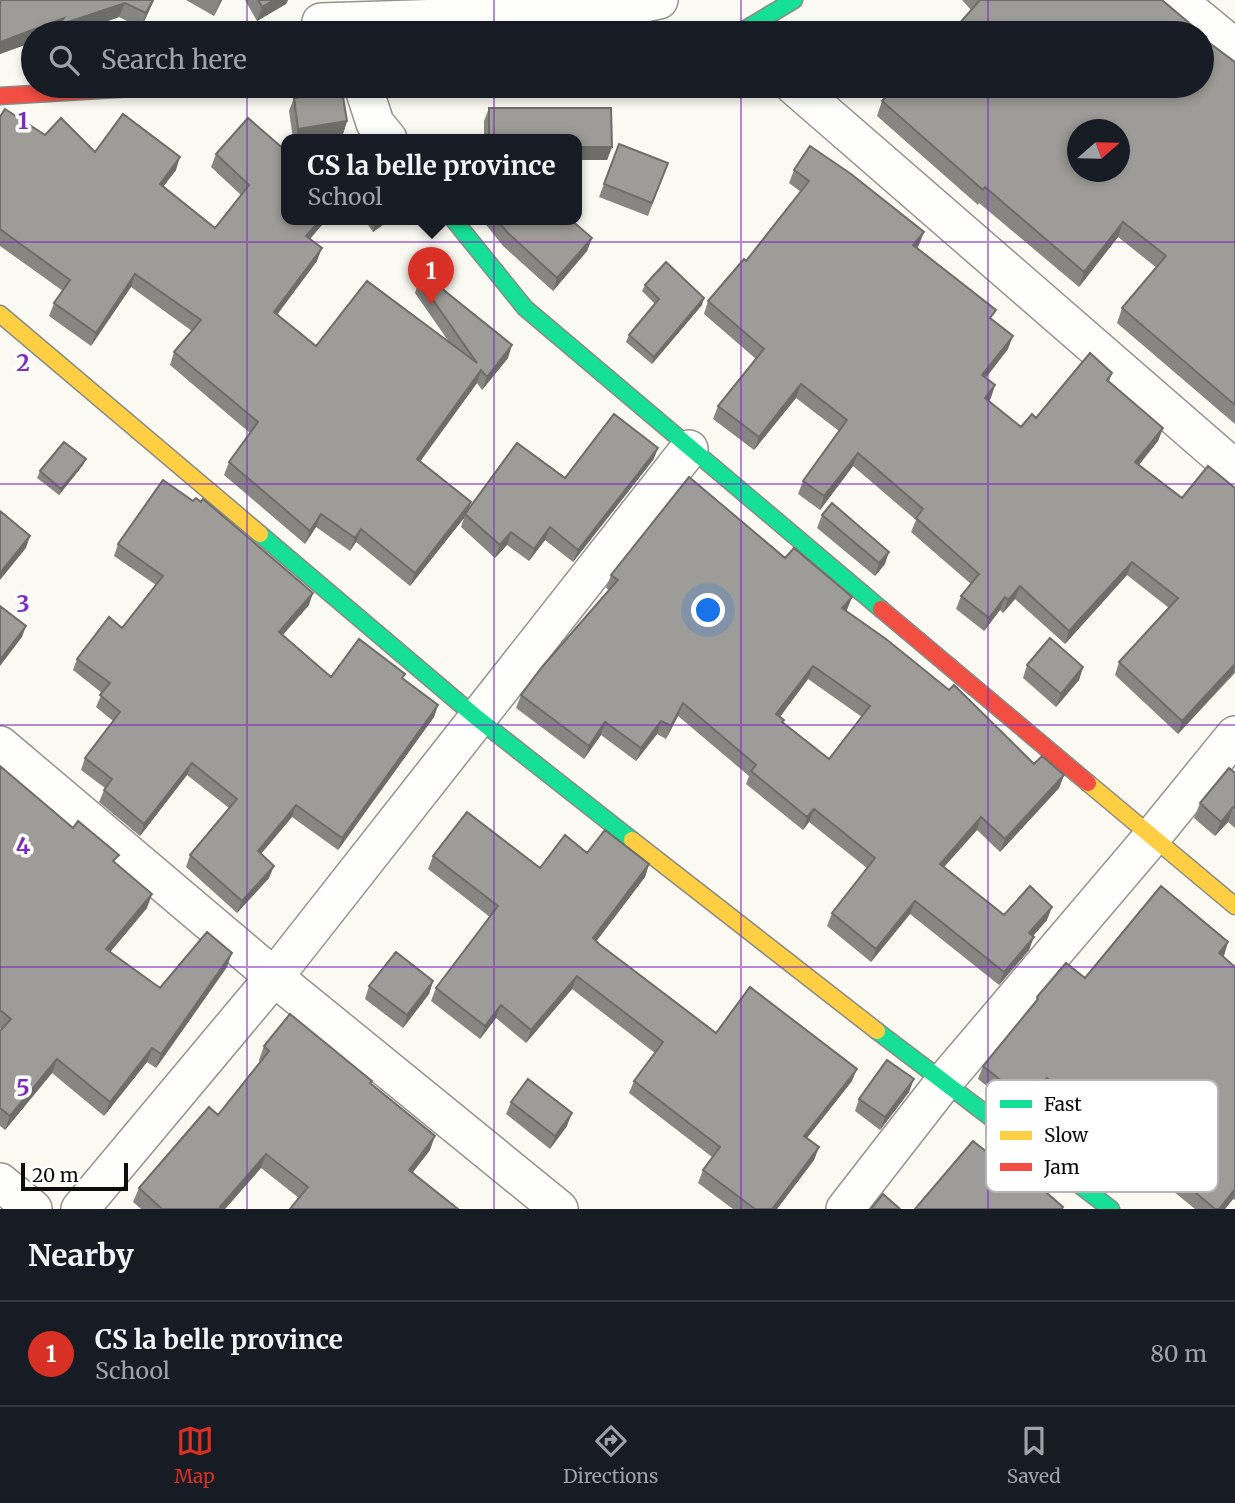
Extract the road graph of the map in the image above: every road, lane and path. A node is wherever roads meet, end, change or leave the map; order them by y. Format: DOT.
graph roads {
  1 [pos="659,0"];
  2 [pos="794,0"];
  3 [pos="1177,0"];
  4 [pos="318,18"];
  5 [pos="759,21"];
  6 [pos="1202,21"];
  7 [pos="1214,31"];
  8 [pos="1235,48"];
  9 [pos="21,95"];
  10 [pos="0,96"];
  11 [pos="367,98"];
  12 [pos="808,98"];
  13 [pos="383,134"];
  14 [pos="458,225"];
  15 [pos="0,314"];
  16 [pos="689,449"];
  17 [pos="1235,469"];
  18 [pos="477,718"];
  19 [pos="1235,735"];
  20 [pos="0,745"];
  21 [pos="1152,837"];
  22 [pos="1235,906"];
  23 [pos="274,977"];
  24 [pos="943,1083"];
  25 [pos="986,1115"];
  26 [pos="0,1182"];
  27 [pos="1088,1192"];
  28 [pos="33,1209"];
  29 [pos="80,1209"];
  30 [pos="559,1209"];
  31 [pos="845,1209"];
  32 [pos="1111,1209"];
  1 -- 4 [label="street"];
  2 -- 5 [label="street"];
  3 -- 6 [label="street"];
  7 -- 8 [label="street"];
  9 -- 10 [label="street"];
  11 -- 13 [label="street"];
  12 -- 17 [label="street"];
  14 -- 16 [label="street"];
  15 -- 18 [label="street"];
  16 -- 18 [label="street"];
  16 -- 21 [label="street"];
  18 -- 23 [label="street"];
  18 -- 24 [label="street"];
  19 -- 21 [label="street"];
  20 -- 23 [label="street"];
  21 -- 22 [label="street"];
  21 -- 24 [label="street"];
  23 -- 29 [label="street"];
  23 -- 30 [label="street"];
  24 -- 25 [label="street"];
  24 -- 31 [label="street"];
  26 -- 28 [label="street"];
  27 -- 32 [label="street"];
}
